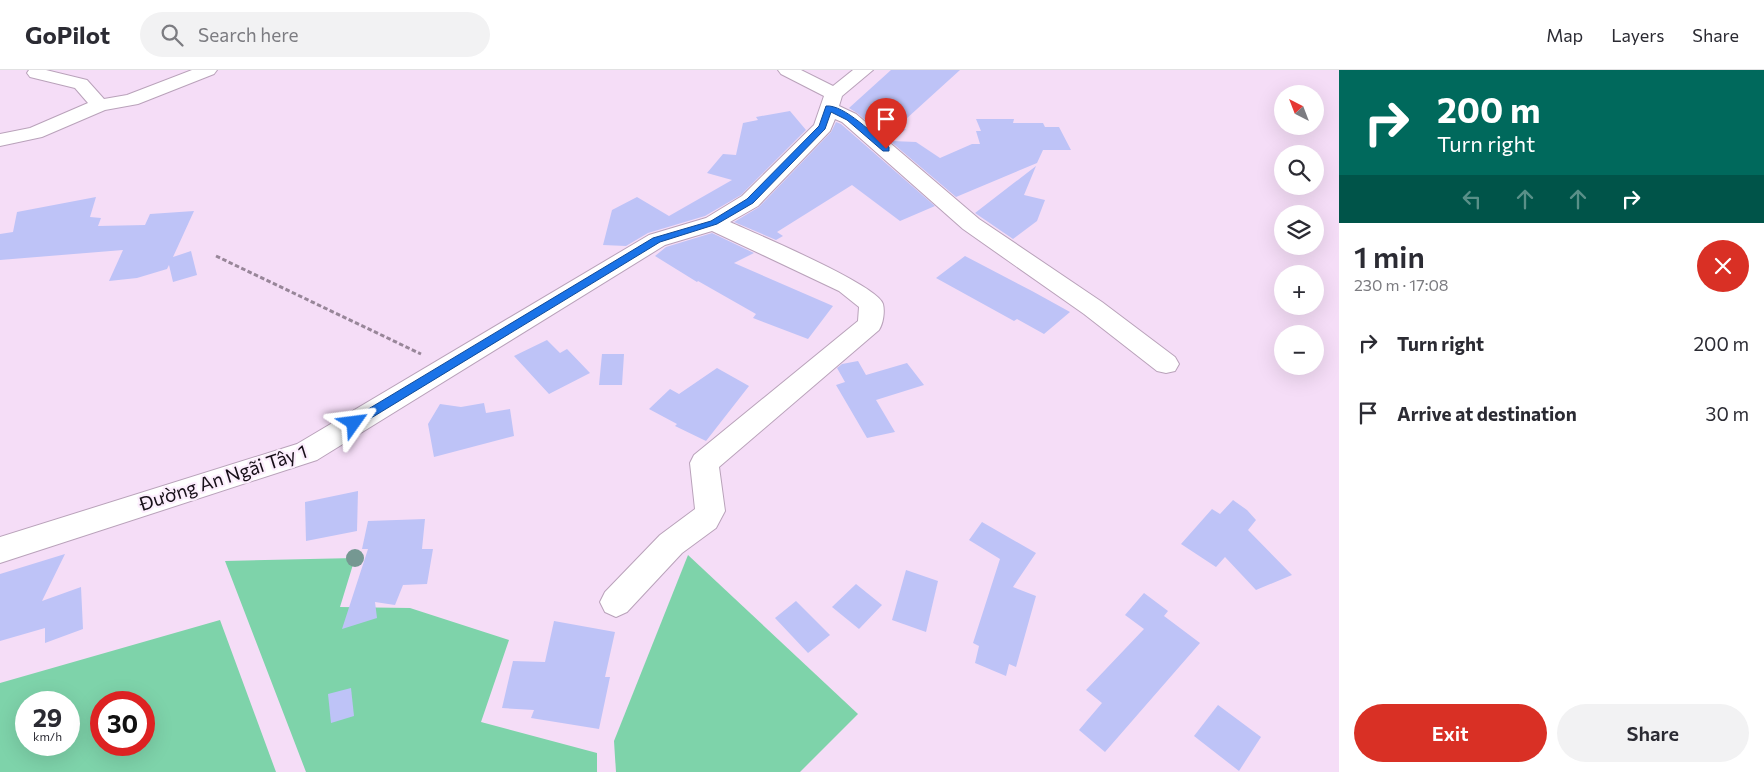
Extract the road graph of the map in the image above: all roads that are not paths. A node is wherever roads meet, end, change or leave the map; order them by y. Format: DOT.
graph roads {
  1 [pos="208,70"];
  2 [pos="788,70"];
  3 [pos="864,70"];
  4 [pos="36,73"];
  5 [pos="831,101"];
  6 [pos="100,105"];
  7 [pos="0,140"];
  8 [pos="714,222"];
  9 [pos="1166,364"];
  10 [pos="0,550"];
  11 [pos="616,602"];
  1 -- 6 [label="street"];
  2 -- 5 [label="street"];
  3 -- 5 [label="street, Đường An Ngãi Tây 1"];
  4 -- 6 [label="street"];
  5 -- 8 [label="street, Đường An Ngãi Tây 1"];
  5 -- 9 [label="street"];
  6 -- 7 [label="street"];
  8 -- 10 [label="street, Đường An Ngãi Tây 1"];
  8 -- 11 [label="street"];
}
